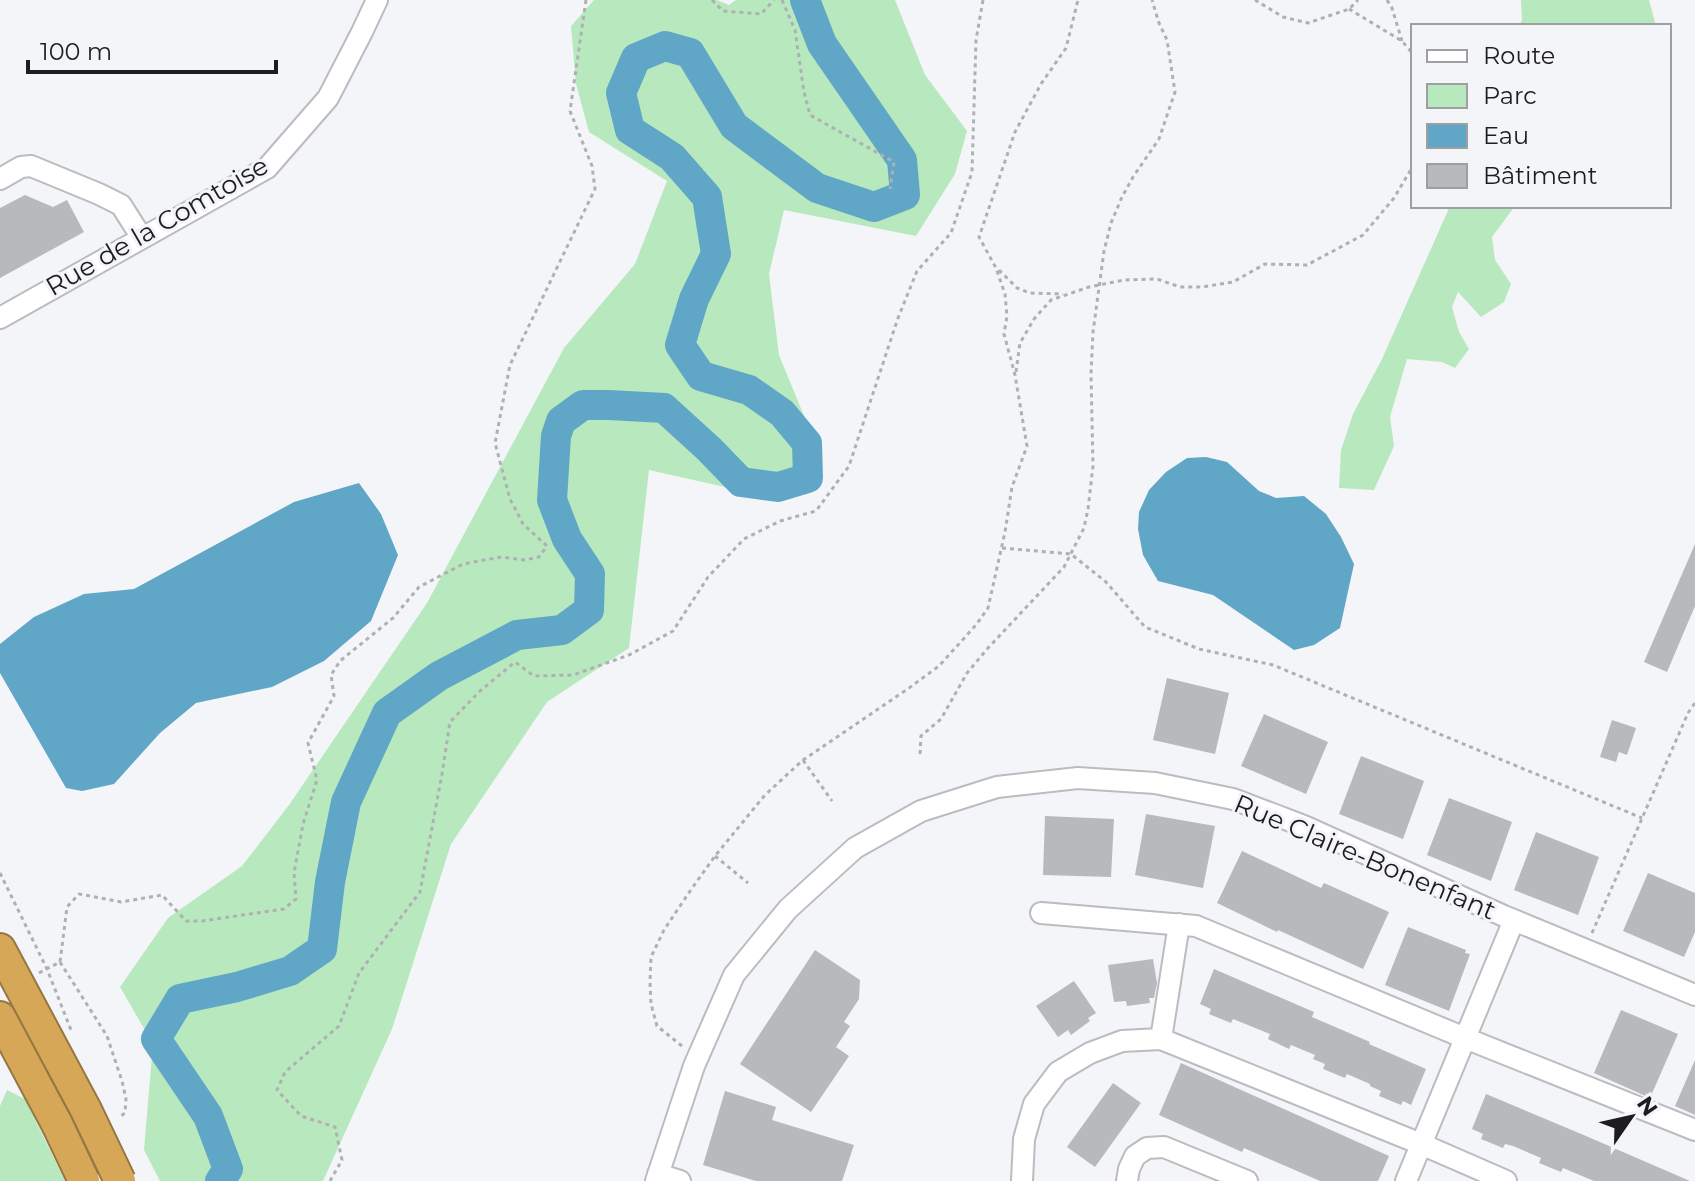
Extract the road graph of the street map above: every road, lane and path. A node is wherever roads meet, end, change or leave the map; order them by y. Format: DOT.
graph roads {
  1 [pos="377,0"];
  2 [pos="586,0"];
  3 [pos="712,0"];
  4 [pos="774,0"];
  5 [pos="782,0"];
  6 [pos="983,0"];
  7 [pos="1078,0"];
  8 [pos="1152,0"];
  9 [pos="1255,0"];
  10 [pos="1358,0"];
  11 [pos="1387,0"];
  12 [pos="1349,9"];
  13 [pos="1402,41"];
  14 [pos="1411,52"];
  15 [pos="1411,169"];
  16 [pos="0,179"];
  17 [pos="890,189"];
  18 [pos="142,238"];
  19 [pos="996,268"];
  20 [pos="1100,285"];
  21 [pos="1065,294"];
  22 [pos="0,318"];
  23 [pos="1015,375"];
  24 [pos="1002,548"];
  25 [pos="1071,554"];
  26 [pos="1695,703"];
  27 [pos="920,754"];
  28 [pos="803,760"];
  29 [pos="832,801"];
  30 [pos="1642,818"];
  31 [pos="715,856"];
  32 [pos="0,873"];
  33 [pos="748,883"];
  34 [pos="1041,913"];
  35 [pos="1514,920"];
  36 [pos="1179,924"];
  37 [pos="0,949"];
  38 [pos="1585,950"];
  39 [pos="60,962"];
  40 [pos="47,969"];
  41 [pos="39,973"];
  42 [pos="1695,995"];
  43 [pos="0,1017"];
  44 [pos="74,1038"];
  45 [pos="1465,1038"];
  46 [pos="1161,1039"];
  47 [pos="697,1058"];
  48 [pos="121,1116"];
  49 [pos="1695,1130"];
  50 [pos="1421,1144"];
  51 [pos="657,1178"];
  52 [pos="84,1181"];
  53 [pos="120,1181"];
  54 [pos="330,1181"];
  55 [pos="680,1181"];
  56 [pos="1022,1181"];
  57 [pos="1127,1181"];
  58 [pos="1247,1181"];
  59 [pos="1406,1181"];
  60 [pos="1506,1181"];
  1 -- 18 [label="street, Rue de la Comtoise"];
  2 -- 39 [label="path"];
  3 -- 4 [label="path"];
  5 -- 17 [label="path"];
  6 -- 54 [label="path"];
  7 -- 19 [label="path"];
  8 -- 20 [label="path"];
  9 -- 12 [label="path"];
  10 -- 12 [label="path"];
  11 -- 13 [label="path"];
  12 -- 13 [label="path"];
  13 -- 14 [label="path"];
  15 -- 20 [label="path"];
  16 -- 18 [label="street"];
  18 -- 22 [label="street, Rue de la Comtoise"];
  19 -- 21 [label="path"];
  19 -- 23 [label="path"];
  20 -- 21 [label="path"];
  20 -- 25 [label="path"];
  21 -- 23 [label="path"];
  23 -- 24 [label="path"];
  24 -- 25 [label="path"];
  24 -- 28 [label="path"];
  25 -- 27 [label="path"];
  25 -- 30 [label="path"];
  26 -- 30 [label="path"];
  28 -- 29 [label="path"];
  28 -- 31 [label="path"];
  30 -- 38 [label="path"];
  31 -- 33 [label="path"];
  31 -- 47 [label="path"];
  32 -- 40 [label="path"];
  34 -- 36 [label="street"];
  35 -- 38 [label="street, Rue Claire-Bonenfant"];
  35 -- 45 [label="street"];
  35 -- 47 [label="street, Rue Claire-Bonenfant"];
  36 -- 45 [label="street"];
  36 -- 46 [label="street"];
  37 -- 53 [label="highway, bridge"];
  38 -- 42 [label="street, Rue Claire-Bonenfant"];
  39 -- 40 [label="path"];
  39 -- 48 [label="path"];
  40 -- 41 [label="path"];
  40 -- 44 [label="path"];
  43 -- 52 [label="highway, bridge"];
  45 -- 49 [label="street"];
  45 -- 50 [label="street"];
  46 -- 50 [label="street"];
  46 -- 56 [label="street"];
  47 -- 51 [label="street, Rue Claire-Bonenfant"];
  50 -- 59 [label="street"];
  50 -- 60 [label="street"];
  51 -- 55 [label="street"];
  57 -- 58 [label="street"];
}
